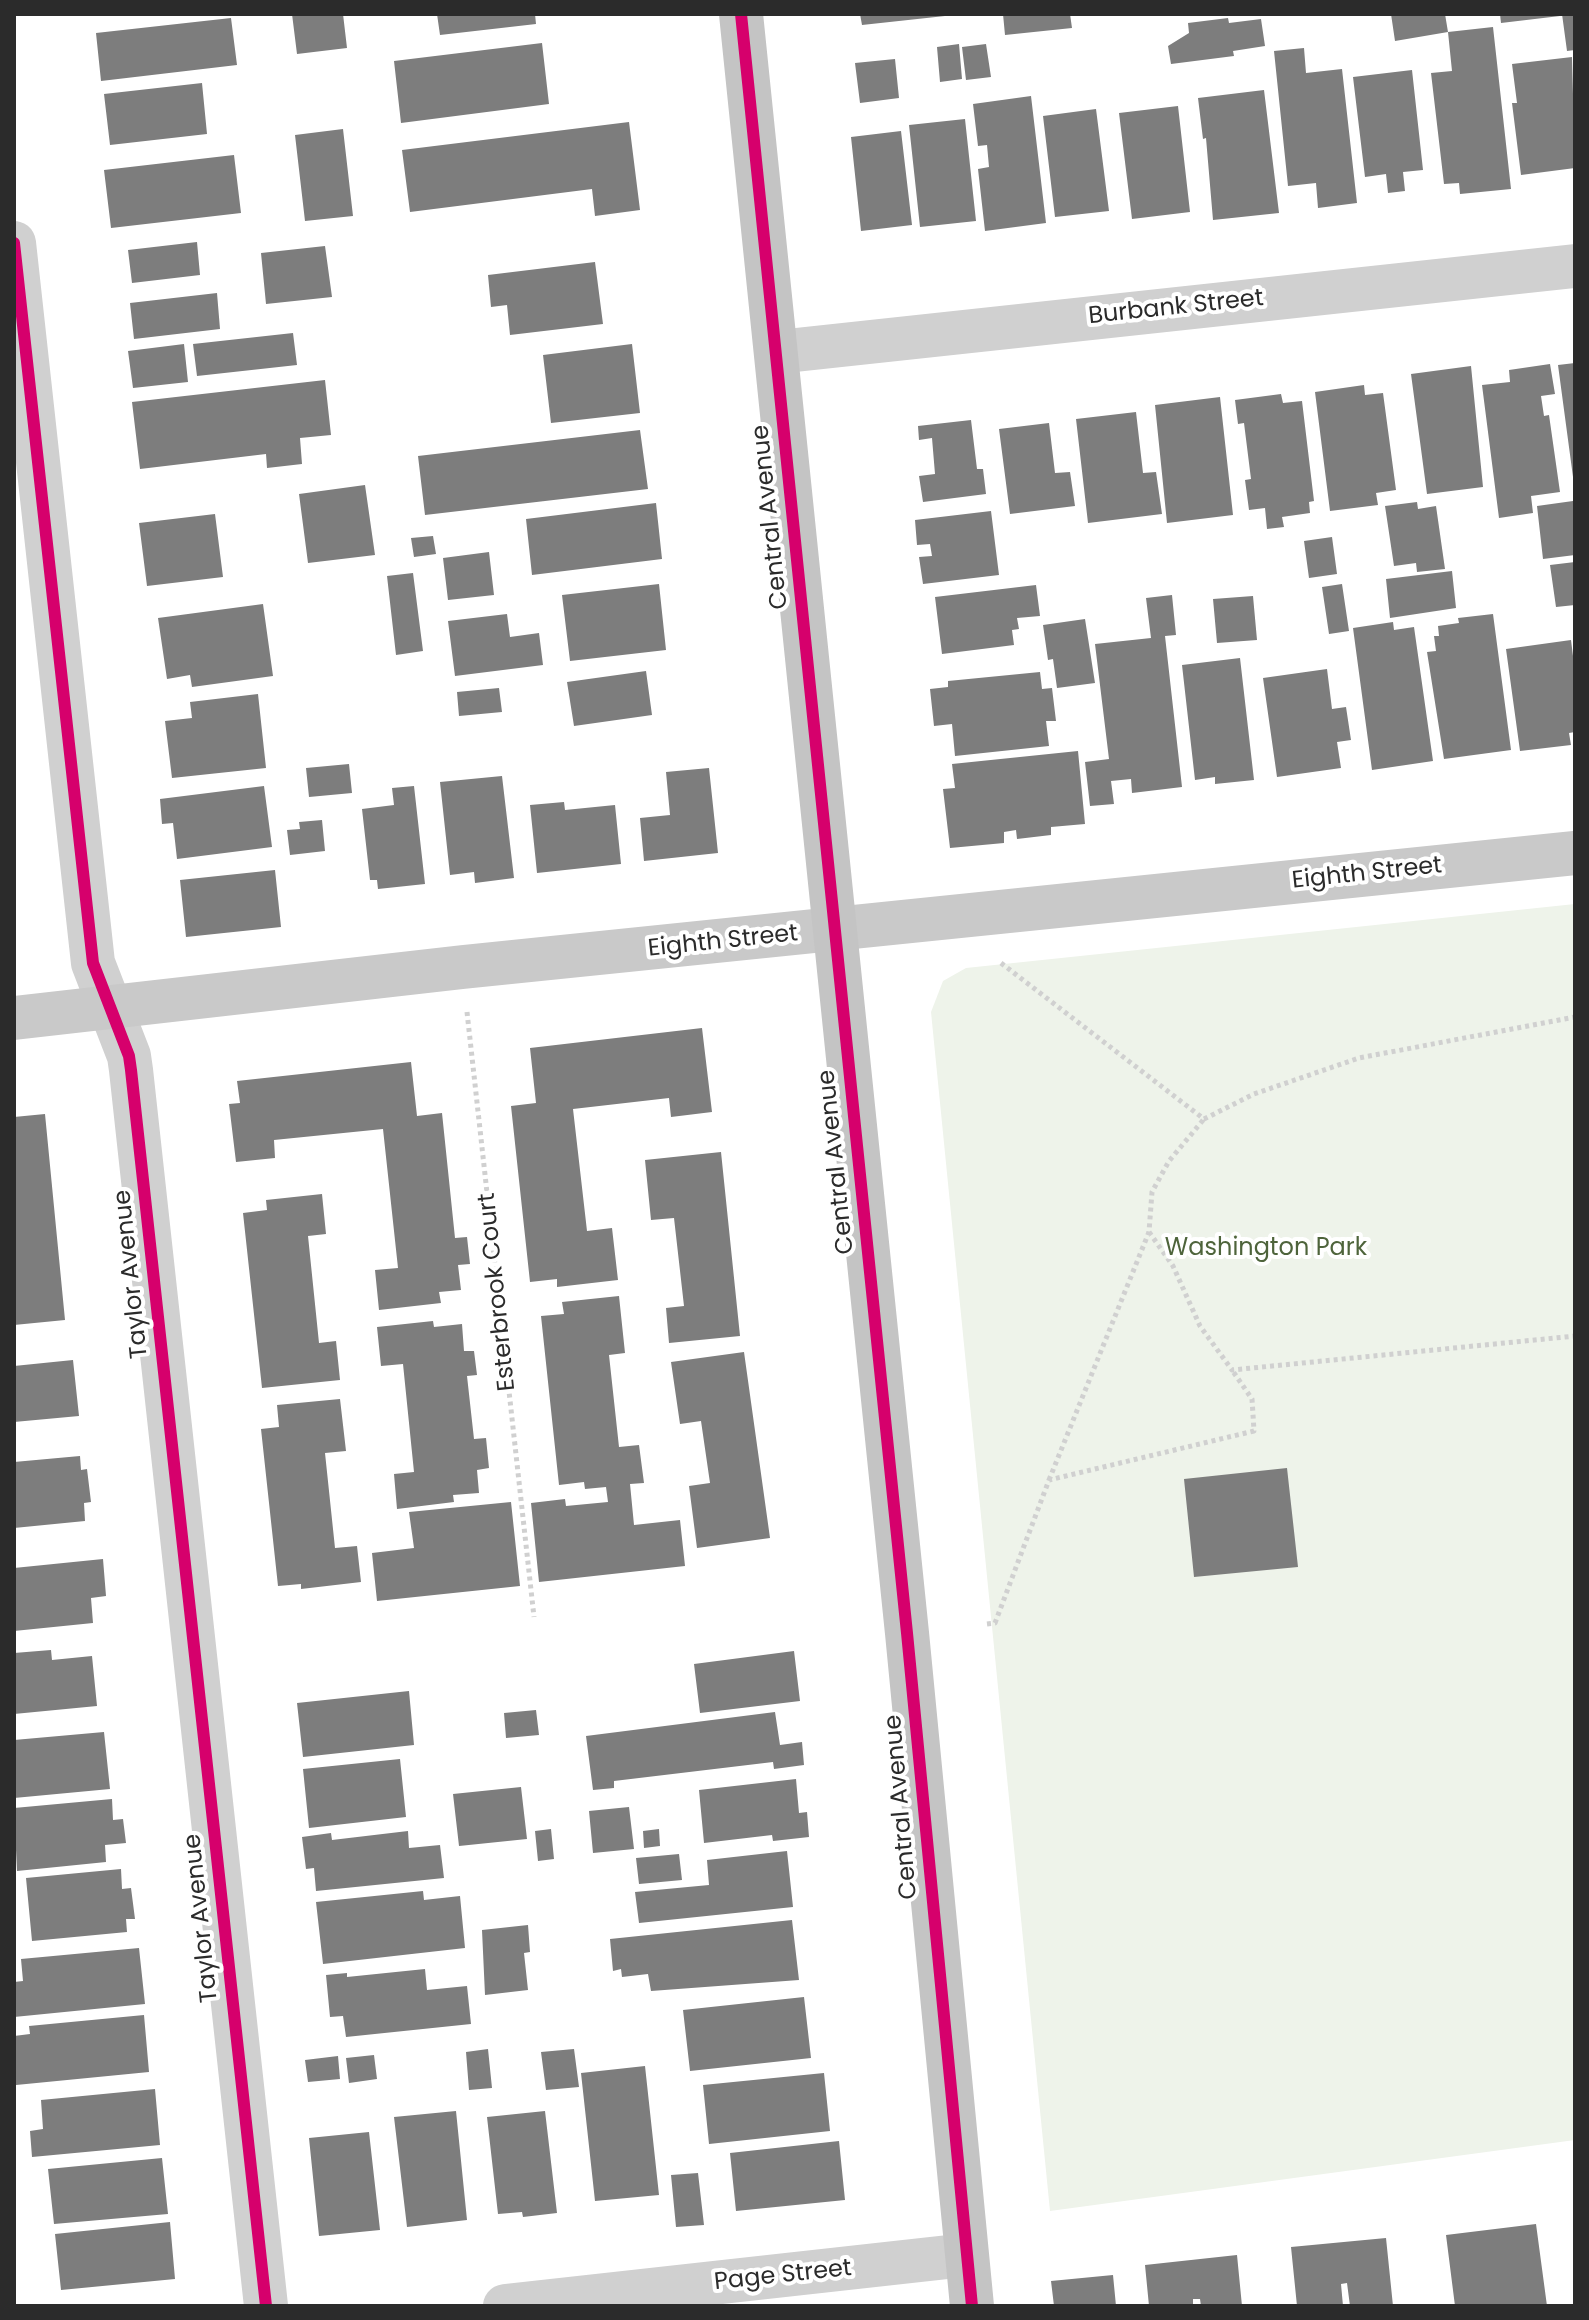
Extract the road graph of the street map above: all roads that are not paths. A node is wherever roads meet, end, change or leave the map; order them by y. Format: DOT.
graph roads {
  1 [pos="741,14"];
  2 [pos="14,243"];
  3 [pos="1575,266"];
  4 [pos="777,352"];
  5 [pos="1575,853"];
  6 [pos="834,930"];
  7 [pos="110,1008"];
  8 [pos="14,1018"];
  9 [pos="966,2255"];
  10 [pos="266,2306"];
  11 [pos="505,2306"];
  12 [pos="972,2306"];
  1 -- 4 [label="main road, Central Avenue"];
  2 -- 7 [label="street, Taylor Avenue"];
  3 -- 4 [label="street, Burbank Street"];
  4 -- 6 [label="main road, Central Avenue"];
  5 -- 6 [label="main road, Eighth Street"];
  6 -- 7 [label="main road, Eighth Street"];
  6 -- 9 [label="main road, Central Avenue"];
  7 -- 8 [label="main road, Eighth Street"];
  7 -- 10 [label="street, Taylor Avenue"];
  9 -- 11 [label="street, Page Street"];
  9 -- 12 [label="main road, Central Avenue"];
}
